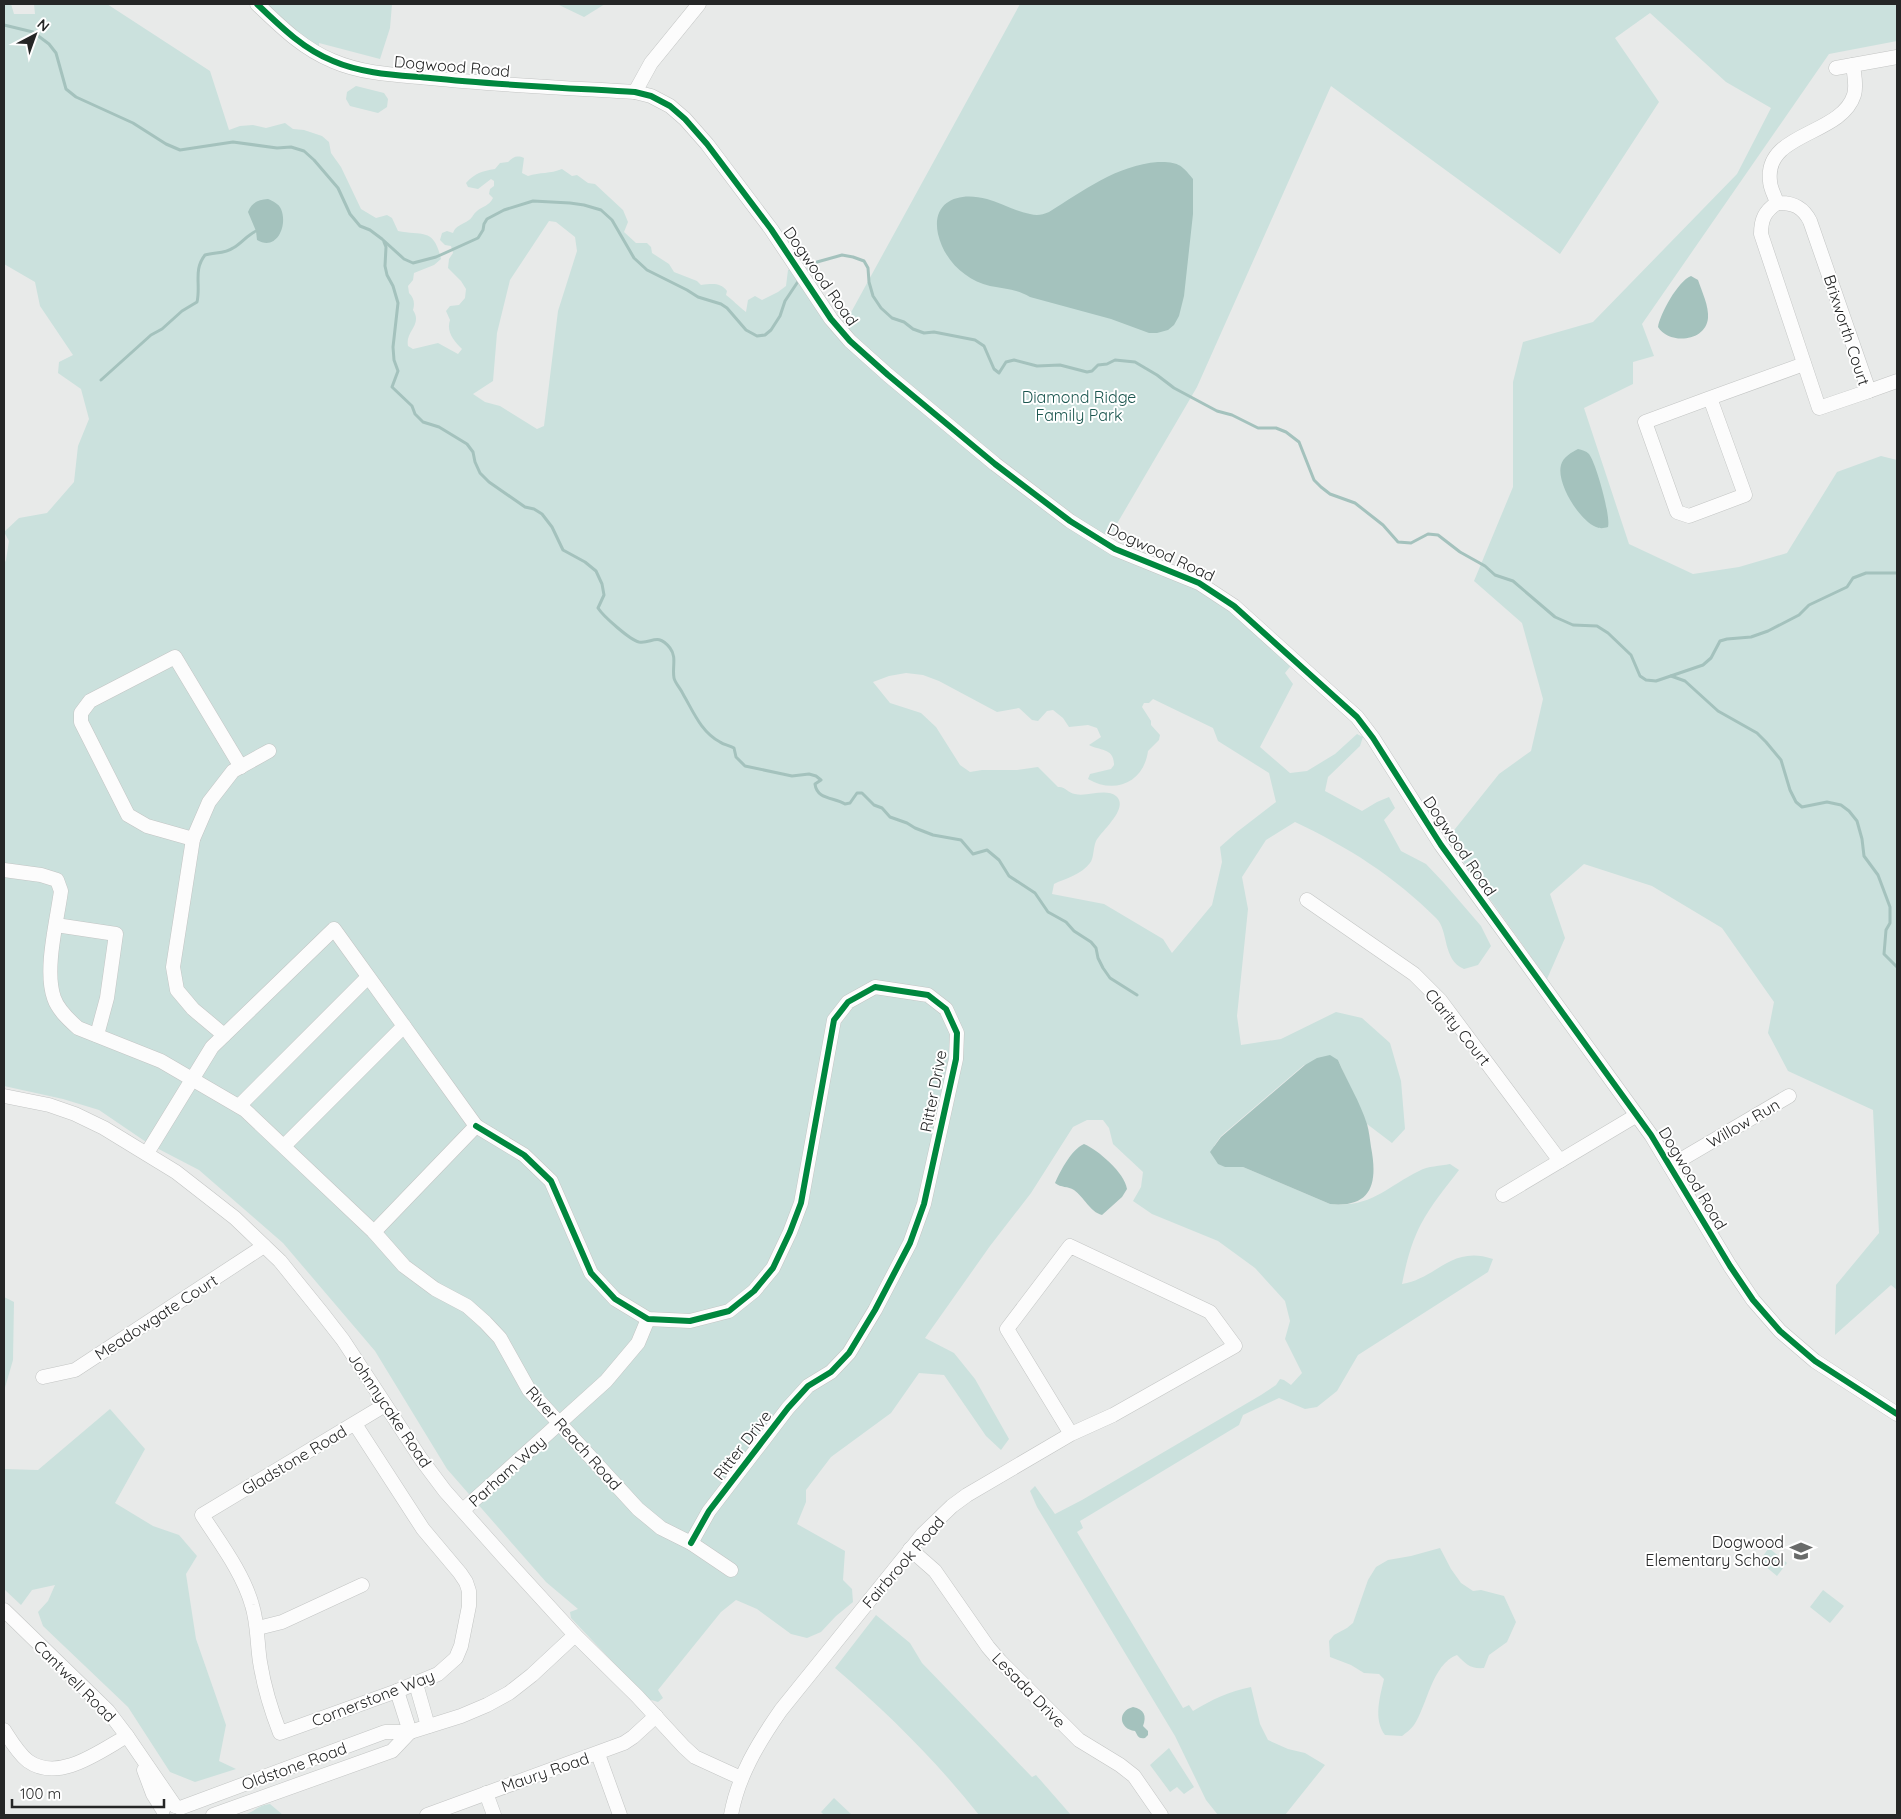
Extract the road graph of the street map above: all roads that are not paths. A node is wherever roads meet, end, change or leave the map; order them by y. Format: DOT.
graph roads {
  1 [pos="257,4"];
  2 [pos="699,4"];
  3 [pos="1897,57"];
  4 [pos="1853,64"];
  5 [pos="1836,68"];
  6 [pos="636,92"];
  7 [pos="1777,203"];
  8 [pos="1804,364"];
  9 [pos="1897,382"];
  10 [pos="1869,391"];
  11 [pos="1710,398"];
  12 [pos="269,750"];
  13 [pos="241,767"];
  14 [pos="193,838"];
  15 [pos="4,870"];
  16 [pos="1307,900"];
  17 [pos="56,925"];
  18 [pos="368,977"];
  19 [pos="404,1026"];
  20 [pos="97,1035"];
  21 [pos="224,1035"];
  22 [pos="192,1080"];
  23 [pos="4,1096"];
  24 [pos="1789,1096"];
  25 [pos="239,1106"];
  26 [pos="1637,1114"];
  27 [pos="476,1126"];
  28 [pos="284,1146"];
  29 [pos="147,1154"];
  30 [pos="1560,1161"];
  31 [pos="1670,1166"];
  32 [pos="1503,1195"];
  33 [pos="374,1232"];
  34 [pos="264,1246"];
  35 [pos="648,1319"];
  36 [pos="43,1377"];
  37 [pos="385,1405"];
  38 [pos="1897,1414"];
  39 [pos="355,1424"];
  40 [pos="559,1424"];
  41 [pos="1070,1434"];
  42 [pos="463,1510"];
  43 [pos="202,1515"];
  44 [pos="691,1543"];
  45 [pos="910,1549"];
  46 [pos="731,1570"];
  47 [pos="362,1584"];
  48 [pos="5,1613"];
  49 [pos="258,1628"];
  50 [pos="575,1635"];
  51 [pos="416,1684"];
  52 [pos="398,1691"];
  53 [pos="656,1716"];
  54 [pos="428,1726"];
  55 [pos="4,1730"];
  56 [pos="410,1732"];
  57 [pos="127,1736"];
  58 [pos="598,1754"];
  59 [pos="741,1778"];
  60 [pos="486,1793"];
  61 [pos="172,1811"];
  62 [pos="212,1815"];
  63 [pos="427,1815"];
  64 [pos="494,1815"];
  65 [pos="620,1815"];
  66 [pos="731,1815"];
  67 [pos="1161,1815"];
  1 -- 6 [label="street, Dogwood Road"];
  2 -- 6 [label="street"];
  3 -- 4 [label="street"];
  4 -- 5 [label="street"];
  4 -- 7 [label="street"];
  6 -- 26 [label="street, Dogwood Road"];
  7 -- 8 [label="street, Brixworth Court"];
  7 -- 10 [label="street, Brixworth Court"];
  8 -- 10 [label="street, Brixworth Court"];
  8 -- 11 [label="street"];
  9 -- 10 [label="street"];
  11 -- 11 [label="street"];
  12 -- 13 [label="street"];
  13 -- 14 [label="street"];
  13 -- 14 [label="street"];
  14 -- 21 [label="street"];
  15 -- 17 [label="street, River Reach Road"];
  16 -- 30 [label="street, Clarity Court"];
  17 -- 20 [label="street, River Reach Road"];
  17 -- 20 [label="street"];
  18 -- 19 [label="street"];
  18 -- 21 [label="street"];
  18 -- 25 [label="street"];
  19 -- 27 [label="street"];
  19 -- 28 [label="street"];
  20 -- 22 [label="street, River Reach Road"];
  21 -- 22 [label="street"];
  22 -- 25 [label="street, River Reach Road"];
  22 -- 29 [label="street"];
  23 -- 29 [label="street, Johnnycake Road"];
  24 -- 31 [label="street, Willow Run"];
  25 -- 28 [label="street, River Reach Road"];
  26 -- 30 [label="street"];
  26 -- 31 [label="street, Dogwood Road"];
  27 -- 33 [label="street"];
  27 -- 35 [label="street"];
  28 -- 33 [label="street, River Reach Road"];
  29 -- 34 [label="street, Johnnycake Road"];
  30 -- 32 [label="street"];
  31 -- 38 [label="street, Dogwood Road"];
  33 -- 40 [label="street, River Reach Road"];
  34 -- 36 [label="street, Meadowgate Court"];
  34 -- 37 [label="street, Johnnycake Road"];
  35 -- 40 [label="street, Parham Way"];
  35 -- 44 [label="street, Ritter Drive"];
  37 -- 39 [label="street, Gladstone Road"];
  37 -- 42 [label="street, Johnnycake Road"];
  39 -- 43 [label="street, Gladstone Road"];
  39 -- 51 [label="street, Cornerstone Way"];
  40 -- 42 [label="street, Parham Way"];
  40 -- 44 [label="street, River Reach Road"];
  41 -- 41 [label="street, Fairbrook Road"];
  41 -- 45 [label="street, Fairbrook Road"];
  42 -- 50 [label="street, Johnnycake Road"];
  43 -- 49 [label="street, Cornerstone Way"];
  44 -- 46 [label="street, River Reach Road"];
  45 -- 59 [label="street, Fairbrook Road"];
  45 -- 67 [label="street, Lesada Drive"];
  47 -- 49 [label="street"];
  48 -- 57 [label="street, Cantwell Road"];
  49 -- 52 [label="street, Cornerstone Way"];
  50 -- 53 [label="street, Johnnycake Road"];
  50 -- 54 [label="street, Oldstone Road"];
  51 -- 52 [label="street, Cornerstone Way"];
  51 -- 54 [label="street"];
  52 -- 56 [label="street"];
  53 -- 58 [label="street, Maury Road"];
  53 -- 59 [label="street, Johnnycake Road"];
  54 -- 56 [label="street, Oldstone Road"];
  55 -- 57 [label="street"];
  56 -- 61 [label="street, Oldstone Road"];
  56 -- 62 [label="street, Oldstone Road"];
  57 -- 61 [label="street, Cantwell Road"];
  58 -- 60 [label="street, Maury Road"];
  58 -- 65 [label="street"];
  59 -- 66 [label="street, Fairbrook Road"];
  60 -- 63 [label="street, Maury Road"];
  60 -- 64 [label="street"];
}
